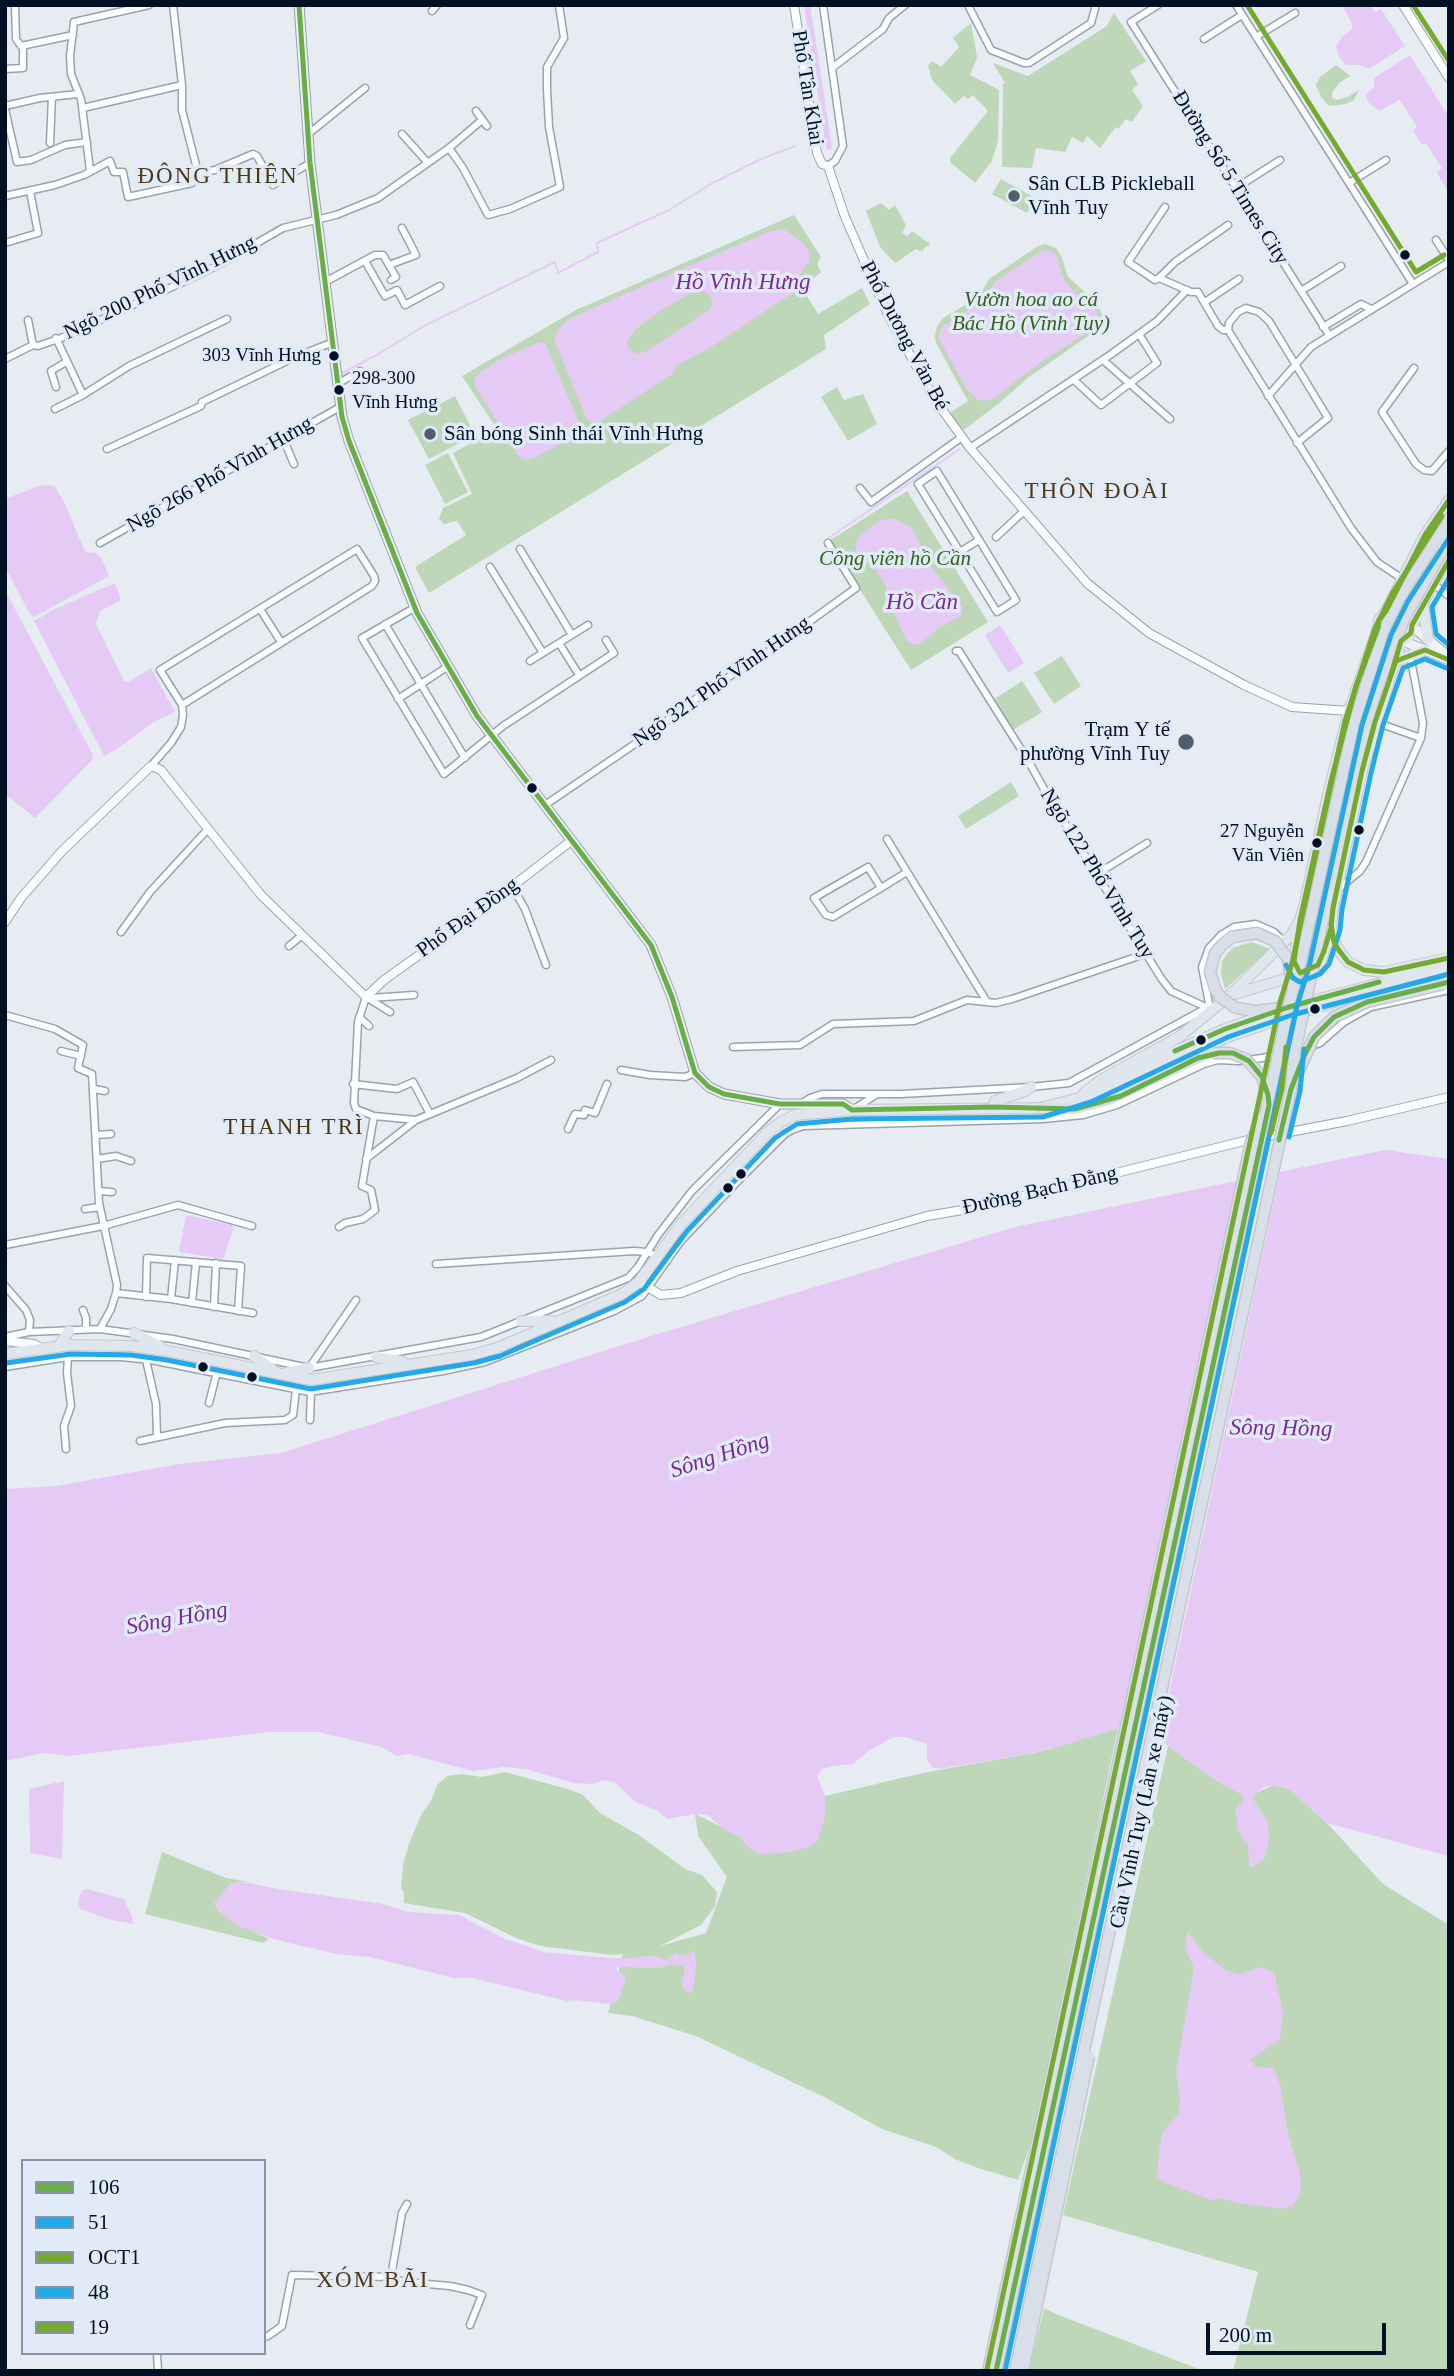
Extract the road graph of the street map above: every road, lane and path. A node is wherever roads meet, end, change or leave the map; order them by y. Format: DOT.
graph roads {
  1 [pos="15,5"];
  2 [pos="149,5"];
  3 [pos="173,5"];
  4 [pos="299,5"];
  5 [pos="559,5"];
  6 [pos="794,5"];
  7 [pos="823,5"];
  8 [pos="905,5"];
  9 [pos="968,5"];
  10 [pos="1096,5"];
  11 [pos="1158,5"];
  12 [pos="1236,5"];
  13 [pos="1403,5"];
  14 [pos="1295,13"];
  15 [pos="1242,15"];
  16 [pos="5,16"];
  17 [pos="14,16"];
  18 [pos="5,28"];
  19 [pos="14,28"];
  20 [pos="73,35"];
  21 [pos="1256,37"];
  22 [pos="1204,39"];
  23 [pos="23,46"];
  24 [pos="832,68"];
  25 [pos="5,69"];
  26 [pos="1449,78"];
  27 [pos="181,85"];
  28 [pos="365,88"];
  29 [pos="78,93"];
  30 [pos="52,97"];
  31 [pos="5,108"];
  32 [pos="83,108"];
  33 [pos="476,111"];
  34 [pos="402,134"];
  35 [pos="307,135"];
  36 [pos="87,142"];
  37 [pos="50,143"];
  38 [pos="449,148"];
  39 [pos="1280,160"];
  40 [pos="1386,160"];
  41 [pos="310,163"];
  42 [pos="428,163"];
  43 [pos="828,166"];
  44 [pos="90,170"];
  45 [pos="199,174"];
  46 [pos="1349,183"];
  47 [pos="1236,188"];
  48 [pos="30,191"];
  49 [pos="5,196"];
  50 [pos="1165,207"];
  51 [pos="316,219"];
  52 [pos="1228,225"];
  53 [pos="402,228"];
  54 [pos="1436,240"];
  55 [pos="5,243"];
  56 [pos="365,261"];
  57 [pos="1449,261"];
  58 [pos="388,265"];
  59 [pos="1341,266"];
  60 [pos="1159,278"];
  61 [pos="1238,279"];
  62 [pos="391,280"];
  63 [pos="325,282"];
  64 [pos="1413,284"];
  65 [pos="440,286"];
  66 [pos="1187,290"];
  67 [pos="1301,291"];
  68 [pos="1205,302"];
  69 [pos="1371,310"];
  70 [pos="227,319"];
  71 [pos="28,320"];
  72 [pos="1323,327"];
  73 [pos="1228,330"];
  74 [pos="1139,334"];
  75 [pos="1329,335"];
  76 [pos="56,338"];
  77 [pos="331,343"];
  78 [pos="33,345"];
  79 [pos="5,359"];
  80 [pos="1103,360"];
  81 [pos="66,362"];
  82 [pos="1294,364"];
  83 [pos="1414,368"];
  84 [pos="360,371"];
  85 [pos="1074,380"];
  86 [pos="1128,383"];
  87 [pos="337,384"];
  88 [pos="57,387"];
  89 [pos="83,395"];
  90 [pos="1268,396"];
  91 [pos="340,407"];
  92 [pos="55,409"];
  93 [pos="1170,419"];
  94 [pos="283,438"];
  95 [pos="961,438"];
  96 [pos="1297,443"];
  97 [pos="970,448"];
  98 [pos="107,449"];
  99 [pos="1449,452"];
  100 [pos="294,464"];
  101 [pos="930,467"];
  102 [pos="860,488"];
  103 [pos="1449,500"];
  104 [pos="1023,512"];
  105 [pos="1449,521"];
  106 [pos="996,537"];
  107 [pos="1449,539"];
  108 [pos="979,540"];
  109 [pos="100,543"];
  110 [pos="828,543"];
  111 [pos="520,549"];
  112 [pos="960,552"];
  113 [pos="950,558"];
  114 [pos="1449,560"];
  115 [pos="490,567"];
  116 [pos="1401,578"];
  117 [pos="1433,584"];
  118 [pos="1449,596"];
  119 [pos="1423,605"];
  120 [pos="414,608"];
  121 [pos="260,609"];
  122 [pos="1386,611"];
  123 [pos="385,624"];
  124 [pos="588,625"];
  125 [pos="1412,625"];
  126 [pos="1378,628"];
  127 [pos="572,635"];
  128 [pos="606,640"];
  129 [pos="1402,641"];
  130 [pos="281,642"];
  131 [pos="559,643"];
  132 [pos="1427,645"];
  133 [pos="956,651"];
  134 [pos="543,653"];
  135 [pos="1410,655"];
  136 [pos="1449,658"];
  137 [pos="530,661"];
  138 [pos="1396,661"];
  139 [pos="447,667"];
  140 [pos="579,675"];
  141 [pos="421,684"];
  142 [pos="398,699"];
  143 [pos="181,705"];
  144 [pos="1349,711"];
  145 [pos="1375,722"];
  146 [pos="491,735"];
  147 [pos="1421,738"];
  148 [pos="466,758"];
  149 [pos="151,766"];
  150 [pos="1330,785"];
  151 [pos="1359,789"];
  152 [pos="545,805"];
  153 [pos="1325,810"];
  154 [pos="1353,814"];
  155 [pos="208,830"];
  156 [pos="887,839"];
  157 [pos="571,841"];
  158 [pos="1147,843"];
  159 [pos="907,872"];
  160 [pos="1097,874"];
  161 [pos="512,886"];
  162 [pos="881,888"];
  163 [pos="1337,890"];
  164 [pos="5,903"];
  165 [pos="13,910"];
  166 [pos="1300,920"];
  167 [pos="5,922"];
  168 [pos="1331,928"];
  169 [pos="121,932"];
  170 [pos="301,936"];
  171 [pos="1285,943"];
  172 [pos="289,946"];
  173 [pos="1145,954"];
  174 [pos="1449,958"];
  175 [pos="546,965"];
  176 [pos="1449,965"];
  177 [pos="1300,973"];
  178 [pos="1448,983"];
  179 [pos="415,995"];
  180 [pos="1228,997"];
  181 [pos="367,998"];
  182 [pos="987,1002"];
  183 [pos="1289,1006"];
  184 [pos="1210,1009"];
  185 [pos="390,1012"];
  186 [pos="5,1015"];
  187 [pos="359,1017"];
  188 [pos="369,1026"];
  189 [pos="733,1047"];
  190 [pos="61,1051"];
  191 [pos="81,1056"];
  192 [pos="551,1060"];
  193 [pos="621,1070"];
  194 [pos="695,1073"];
  195 [pos="353,1084"];
  196 [pos="607,1084"];
  197 [pos="1031,1087"];
  198 [pos="94,1089"];
  199 [pos="1291,1089"];
  200 [pos="106,1091"];
  201 [pos="879,1093"];
  202 [pos="1084,1096"];
  203 [pos="1449,1097"];
  204 [pos="803,1103"];
  205 [pos="780,1104"];
  206 [pos="1269,1105"];
  207 [pos="993,1107"];
  208 [pos="1041,1108"];
  209 [pos="852,1110"];
  210 [pos="430,1114"];
  211 [pos="374,1116"];
  212 [pos="416,1120"];
  213 [pos="568,1129"];
  214 [pos="96,1135"];
  215 [pos="111,1135"];
  216 [pos="97,1159"];
  217 [pos="366,1159"];
  218 [pos="131,1161"];
  219 [pos="99,1191"];
  220 [pos="112,1192"];
  221 [pos="100,1207"];
  222 [pos="85,1209"];
  223 [pos="103,1226"];
  224 [pos="252,1226"];
  225 [pos="339,1227"];
  226 [pos="5,1245"];
  227 [pos="652,1254"];
  228 [pos="175,1260"];
  229 [pos="197,1262"];
  230 [pos="216,1263"];
  231 [pos="436,1264"];
  232 [pos="639,1282"];
  233 [pos="5,1286"];
  234 [pos="649,1288"];
  235 [pos="116,1293"];
  236 [pos="146,1297"];
  237 [pos="172,1299"];
  238 [pos="356,1300"];
  239 [pos="192,1303"];
  240 [pos="214,1307"];
  241 [pos="83,1310"];
  242 [pos="238,1311"];
  243 [pos="253,1313"];
  244 [pos="521,1321"];
  245 [pos="558,1321"];
  246 [pos="86,1329"];
  247 [pos="100,1329"];
  248 [pos="69,1331"];
  249 [pos="29,1332"];
  250 [pos="134,1333"];
  251 [pos="7,1339"];
  252 [pos="58,1347"];
  253 [pos="43,1349"];
  254 [pos="168,1351"];
  255 [pos="5,1354"];
  256 [pos="254,1356"];
  257 [pos="68,1357"];
  258 [pos="376,1357"];
  259 [pos="146,1360"];
  260 [pos="412,1364"];
  261 [pos="5,1367"];
  262 [pos="309,1368"];
  263 [pos="217,1372"];
  264 [pos="279,1373"];
  265 [pos="296,1390"];
  266 [pos="311,1391"];
  267 [pos="209,1403"];
  268 [pos="310,1420"];
  269 [pos="157,1436"];
  270 [pos="141,1441"];
  271 [pos="66,1450"];
  272 [pos="407,2204"];
  273 [pos="391,2277"];
  274 [pos="470,2325"];
  275 [pos="266,2336"];
  276 [pos="988,2371"];
  277 [pos="996,2371"];
  278 [pos="1015,2371"];
  279 [pos="1023,2371"];
  1 -- 17 [label="street"];
  2 -- 20 [label="street"];
  3 -- 27 [label="street"];
  4 -- 35 [label="main road"];
  5 -- 38 [label="street"];
  6 -- 43 [label="street, Phố Tân Khai"];
  7 -- 24 [label="street, Phố Tân Khai"];
  8 -- 24 [label="street"];
  9 -- 10 [label="street"];
  11 -- 47 [label="street, Đường Số 5 Times City"];
  12 -- 15 [label="street"];
  13 -- 26 [label="street"];
  14 -- 21 [label="street"];
  15 -- 21 [label="street"];
  15 -- 22 [label="street"];
  16 -- 17 [label="street"];
  17 -- 19 [label="street"];
  18 -- 19 [label="street"];
  19 -- 23 [label="street"];
  20 -- 23 [label="street"];
  20 -- 29 [label="street"];
  21 -- 46 [label="street"];
  23 -- 25 [label="street"];
  24 -- 43 [label="street, Phố Tân Khai"];
  27 -- 32 [label="street"];
  27 -- 45 [label="street"];
  28 -- 35 [label="street"];
  29 -- 30 [label="street"];
  29 -- 32 [label="street"];
  30 -- 31 [label="street"];
  30 -- 37 [label="street"];
  31 -- 36 [label="street"];
  32 -- 36 [label="street"];
  33 -- 38 [label="street, Ngõ 200 Phố Vĩnh Hưng"];
  34 -- 42 [label="street"];
  35 -- 41 [label="main road"];
  36 -- 44 [label="street"];
  38 -- 42 [label="street, Ngõ 200 Phố Vĩnh Hưng"];
  39 -- 47 [label="street"];
  40 -- 46 [label="street"];
  41 -- 45 [label="street"];
  41 -- 51 [label="main road"];
  42 -- 51 [label="street, Ngõ 200 Phố Vĩnh Hưng"];
  43 -- 95 [label="street, Phố Dương Văn Bé"];
  44 -- 45 [label="street"];
  44 -- 48 [label="street"];
  46 -- 64 [label="street"];
  47 -- 67 [label="street, Đường Số 5 Times City"];
  48 -- 49 [label="street"];
  48 -- 55 [label="street"];
  50 -- 60 [label="street"];
  51 -- 63 [label="main road"];
  51 -- 76 [label="street, Ngõ 200 Phố Vĩnh Hưng"];
  52 -- 60 [label="street"];
  53 -- 58 [label="street"];
  54 -- 57 [label="street"];
  56 -- 58 [label="street"];
  56 -- 63 [label="street"];
  56 -- 65 [label="street"];
  57 -- 64 [label="street"];
  58 -- 62 [label="street"];
  59 -- 67 [label="street"];
  60 -- 66 [label="street"];
  61 -- 68 [label="street"];
  63 -- 77 [label="main road"];
  64 -- 69 [label="street"];
  66 -- 68 [label="street"];
  66 -- 74 [label="street"];
  67 -- 72 [label="street, Đường Số 5 Times City"];
  68 -- 73 [label="street"];
  69 -- 72 [label="street"];
  69 -- 75 [label="street"];
  70 -- 89 [label="street"];
  71 -- 78 [label="street"];
  72 -- 75 [label="street, Đường Số 5 Times City"];
  73 -- 82 [label="street"];
  73 -- 90 [label="street"];
  74 -- 80 [label="street"];
  74 -- 86 [label="street"];
  75 -- 82 [label="street"];
  76 -- 78 [label="street, Ngõ 200 Phố Vĩnh Hưng"];
  76 -- 81 [label="street"];
  77 -- 87 [label="main road"];
  77 -- 98 [label="street"];
  78 -- 79 [label="street, Ngõ 200 Phố Vĩnh Hưng"];
  80 -- 85 [label="street"];
  80 -- 86 [label="street"];
  81 -- 88 [label="street"];
  81 -- 89 [label="street"];
  82 -- 90 [label="street"];
  82 -- 96 [label="street"];
  83 -- 99 [label="street"];
  84 -- 87 [label="street"];
  85 -- 86 [label="street"];
  85 -- 97 [label="street"];
  86 -- 93 [label="street"];
  87 -- 91 [label="main road"];
  89 -- 92 [label="street"];
  90 -- 96 [label="street"];
  91 -- 94 [label="street, Ngõ 266 Phố Vĩnh Hưng"];
  91 -- 120 [label="main road"];
  94 -- 100 [label="street"];
  94 -- 109 [label="street, Ngõ 266 Phố Vĩnh Hưng"];
  95 -- 97 [label="street, Phố Dương Văn Bé"];
  95 -- 101 [label="street"];
  96 -- 116 [label="street"];
  97 -- 104 [label="street, Phố Dương Văn Bé"];
  101 -- 102 [label="street"];
  101 -- 108 [label="street"];
  101 -- 112 [label="street"];
  103 -- 116 [label="main road"];
  104 -- 106 [label="street"];
  104 -- 144 [label="street, Phố Dương Văn Bé"];
  105 -- 183 [label="highway, bridge"];
  107 -- 199 [label="highway, bridge"];
  108 -- 112 [label="street"];
  108 -- 112 [label="street"];
  110 -- 152 [label="street, Ngõ 321 Phố Vĩnh Hưng"];
  111 -- 127 [label="street"];
  112 -- 113 [label="street"];
  114 -- 117 [label="main road"];
  115 -- 134 [label="street"];
  116 -- 122 [label="main road"];
  117 -- 118 [label="street"];
  117 -- 119 [label="main road"];
  119 -- 125 [label="main road"];
  119 -- 132 [label="main road"];
  120 -- 123 [label="street"];
  120 -- 139 [label="main road"];
  121 -- 130 [label="street"];
  121 -- 130 [label="street"];
  121 -- 143 [label="street"];
  122 -- 125 [label="main road"];
  122 -- 126 [label="main road"];
  123 -- 141 [label="street"];
  123 -- 142 [label="street"];
  124 -- 127 [label="street"];
  125 -- 129 [label="main road"];
  125 -- 132 [label="main road"];
  126 -- 129 [label="main road"];
  126 -- 144 [label="main road"];
  127 -- 131 [label="street"];
  128 -- 140 [label="street"];
  129 -- 132 [label="main road"];
  129 -- 138 [label="main road"];
  130 -- 143 [label="street"];
  131 -- 134 [label="street"];
  131 -- 140 [label="street"];
  132 -- 135 [label="main road"];
  132 -- 136 [label="main road"];
  133 -- 160 [label="street, Ngõ 122 Phố Vĩnh Tuy"];
  134 -- 137 [label="street"];
  135 -- 138 [label="main road"];
  135 -- 147 [label="street"];
  138 -- 145 [label="main road"];
  139 -- 141 [label="street"];
  139 -- 146 [label="main road"];
  140 -- 146 [label="street"];
  141 -- 142 [label="street"];
  141 -- 148 [label="street"];
  142 -- 148 [label="street"];
  143 -- 149 [label="street"];
  144 -- 150 [label="main road"];
  145 -- 147 [label="street"];
  145 -- 151 [label="main road"];
  146 -- 148 [label="street"];
  146 -- 152 [label="main road"];
  147 -- 163 [label="street"];
  149 -- 155 [label="street"];
  149 -- 165 [label="street"];
  150 -- 151 [label="main road"];
  150 -- 153 [label="main road"];
  151 -- 154 [label="main road"];
  152 -- 157 [label="main road"];
  153 -- 154 [label="main road"];
  153 -- 166 [label="main road"];
  154 -- 163 [label="main road"];
  155 -- 169 [label="street"];
  155 -- 170 [label="street"];
  156 -- 159 [label="street"];
  157 -- 161 [label="street, Phố Đại Đồng"];
  157 -- 194 [label="main road"];
  158 -- 160 [label="street"];
  159 -- 162 [label="street"];
  159 -- 182 [label="street"];
  160 -- 173 [label="street, Ngõ 122 Phố Vĩnh Tuy"];
  161 -- 175 [label="street"];
  161 -- 181 [label="street, Phố Đại Đồng"];
  162 -- 162 [label="street"];
  163 -- 168 [label="main road"];
  164 -- 165 [label="street"];
  165 -- 167 [label="street"];
  166 -- 171 [label="main road"];
  166 -- 177 [label="main road"];
  168 -- 174 [label="main road"];
  168 -- 177 [label="main road"];
  170 -- 172 [label="street"];
  170 -- 181 [label="street"];
  171 -- 180 [label="main road"];
  171 -- 184 [label="street"];
  173 -- 182 [label="street"];
  173 -- 184 [label="street, Ngõ 122 Phố Vĩnh Tuy"];
  176 -- 183 [label="main road"];
  177 -- 180 [label="main road"];
  178 -- 199 [label="highway, bridge"];
  178 -- 202 [label="main road"];
  178 -- 234 [label="street"];
  179 -- 181 [label="street"];
  180 -- 184 [label="main road"];
  181 -- 185 [label="street"];
  181 -- 187 [label="street, Phố Đại Đồng"];
  182 -- 189 [label="street"];
  183 -- 183 [label="highway, bridge"];
  183 -- 202 [label="main road"];
  183 -- 206 [label="highway, bridge"];
  184 -- 197 [label="street"];
  184 -- 202 [label="main road"];
  186 -- 191 [label="street"];
  187 -- 188 [label="street"];
  187 -- 195 [label="street, Phố Đại Đồng"];
  190 -- 191 [label="street"];
  191 -- 198 [label="street"];
  192 -- 210 [label="street"];
  193 -- 194 [label="street"];
  194 -- 205 [label="main road"];
  195 -- 210 [label="street"];
  195 -- 211 [label="street"];
  196 -- 213 [label="street"];
  197 -- 201 [label="street"];
  197 -- 207 [label="main road"];
  198 -- 200 [label="street"];
  198 -- 214 [label="street"];
  199 -- 278 [label="highway, bridge"];
  199 -- 279 [label="highway, Cầu Vĩnh Tuy (Làn xe máy), bridge"];
  201 -- 204 [label="street"];
  201 -- 209 [label="street"];
  202 -- 208 [label="main road"];
  203 -- 234 [label="street, Đường Bạch Đằng"];
  204 -- 205 [label="main road"];
  204 -- 209 [label="main road"];
  205 -- 227 [label="street"];
  206 -- 208 [label="highway, bridge"];
  206 -- 276 [label="highway, Cầu Vĩnh Tuy (Làn xe máy), bridge"];
  206 -- 277 [label="highway, bridge"];
  207 -- 208 [label="main road"];
  207 -- 209 [label="main road"];
  209 -- 227 [label="main road"];
  210 -- 212 [label="street"];
  211 -- 212 [label="street"];
  211 -- 217 [label="street"];
  212 -- 217 [label="street"];
  214 -- 215 [label="street"];
  214 -- 216 [label="street"];
  216 -- 218 [label="street"];
  216 -- 219 [label="street"];
  217 -- 225 [label="street"];
  219 -- 220 [label="street"];
  219 -- 221 [label="street"];
  221 -- 222 [label="street"];
  221 -- 223 [label="street"];
  223 -- 224 [label="street"];
  223 -- 226 [label="street"];
  223 -- 235 [label="street"];
  227 -- 231 [label="street"];
  227 -- 232 [label="main road"];
  227 -- 244 [label="street"];
  228 -- 229 [label="street"];
  228 -- 236 [label="street"];
  228 -- 237 [label="street"];
  229 -- 230 [label="street"];
  229 -- 239 [label="street"];
  230 -- 240 [label="street"];
  230 -- 242 [label="street"];
  232 -- 234 [label="street, Đường Bạch Đằng"];
  232 -- 245 [label="main road"];
  233 -- 249 [label="street"];
  234 -- 266 [label="street"];
  235 -- 236 [label="street"];
  235 -- 247 [label="street"];
  236 -- 237 [label="street"];
  237 -- 239 [label="street"];
  238 -- 262 [label="street"];
  239 -- 240 [label="street"];
  240 -- 242 [label="street"];
  241 -- 246 [label="street"];
  242 -- 243 [label="street"];
  244 -- 245 [label="main road"];
  244 -- 258 [label="street"];
  245 -- 260 [label="main road"];
  246 -- 247 [label="street"];
  246 -- 248 [label="street"];
  247 -- 250 [label="street"];
  248 -- 249 [label="street"];
  248 -- 252 [label="main road"];
  249 -- 251 [label="street"];
  250 -- 254 [label="main road"];
  250 -- 256 [label="street"];
  251 -- 253 [label="street"];
  252 -- 253 [label="main road"];
  252 -- 254 [label="main road"];
  253 -- 255 [label="main road"];
  254 -- 264 [label="main road"];
  256 -- 262 [label="street"];
  256 -- 264 [label="main road"];
  257 -- 259 [label="street"];
  257 -- 261 [label="street"];
  257 -- 271 [label="street"];
  258 -- 260 [label="main road"];
  258 -- 262 [label="street"];
  259 -- 263 [label="street"];
  259 -- 269 [label="street"];
  260 -- 264 [label="main road"];
  262 -- 264 [label="main road"];
  263 -- 265 [label="street"];
  263 -- 267 [label="street"];
  265 -- 266 [label="street"];
  265 -- 269 [label="street"];
  266 -- 268 [label="street"];
  269 -- 270 [label="street"];
  272 -- 273 [label="street"];
  273 -- 274 [label="street"];
  273 -- 275 [label="street"];
}
